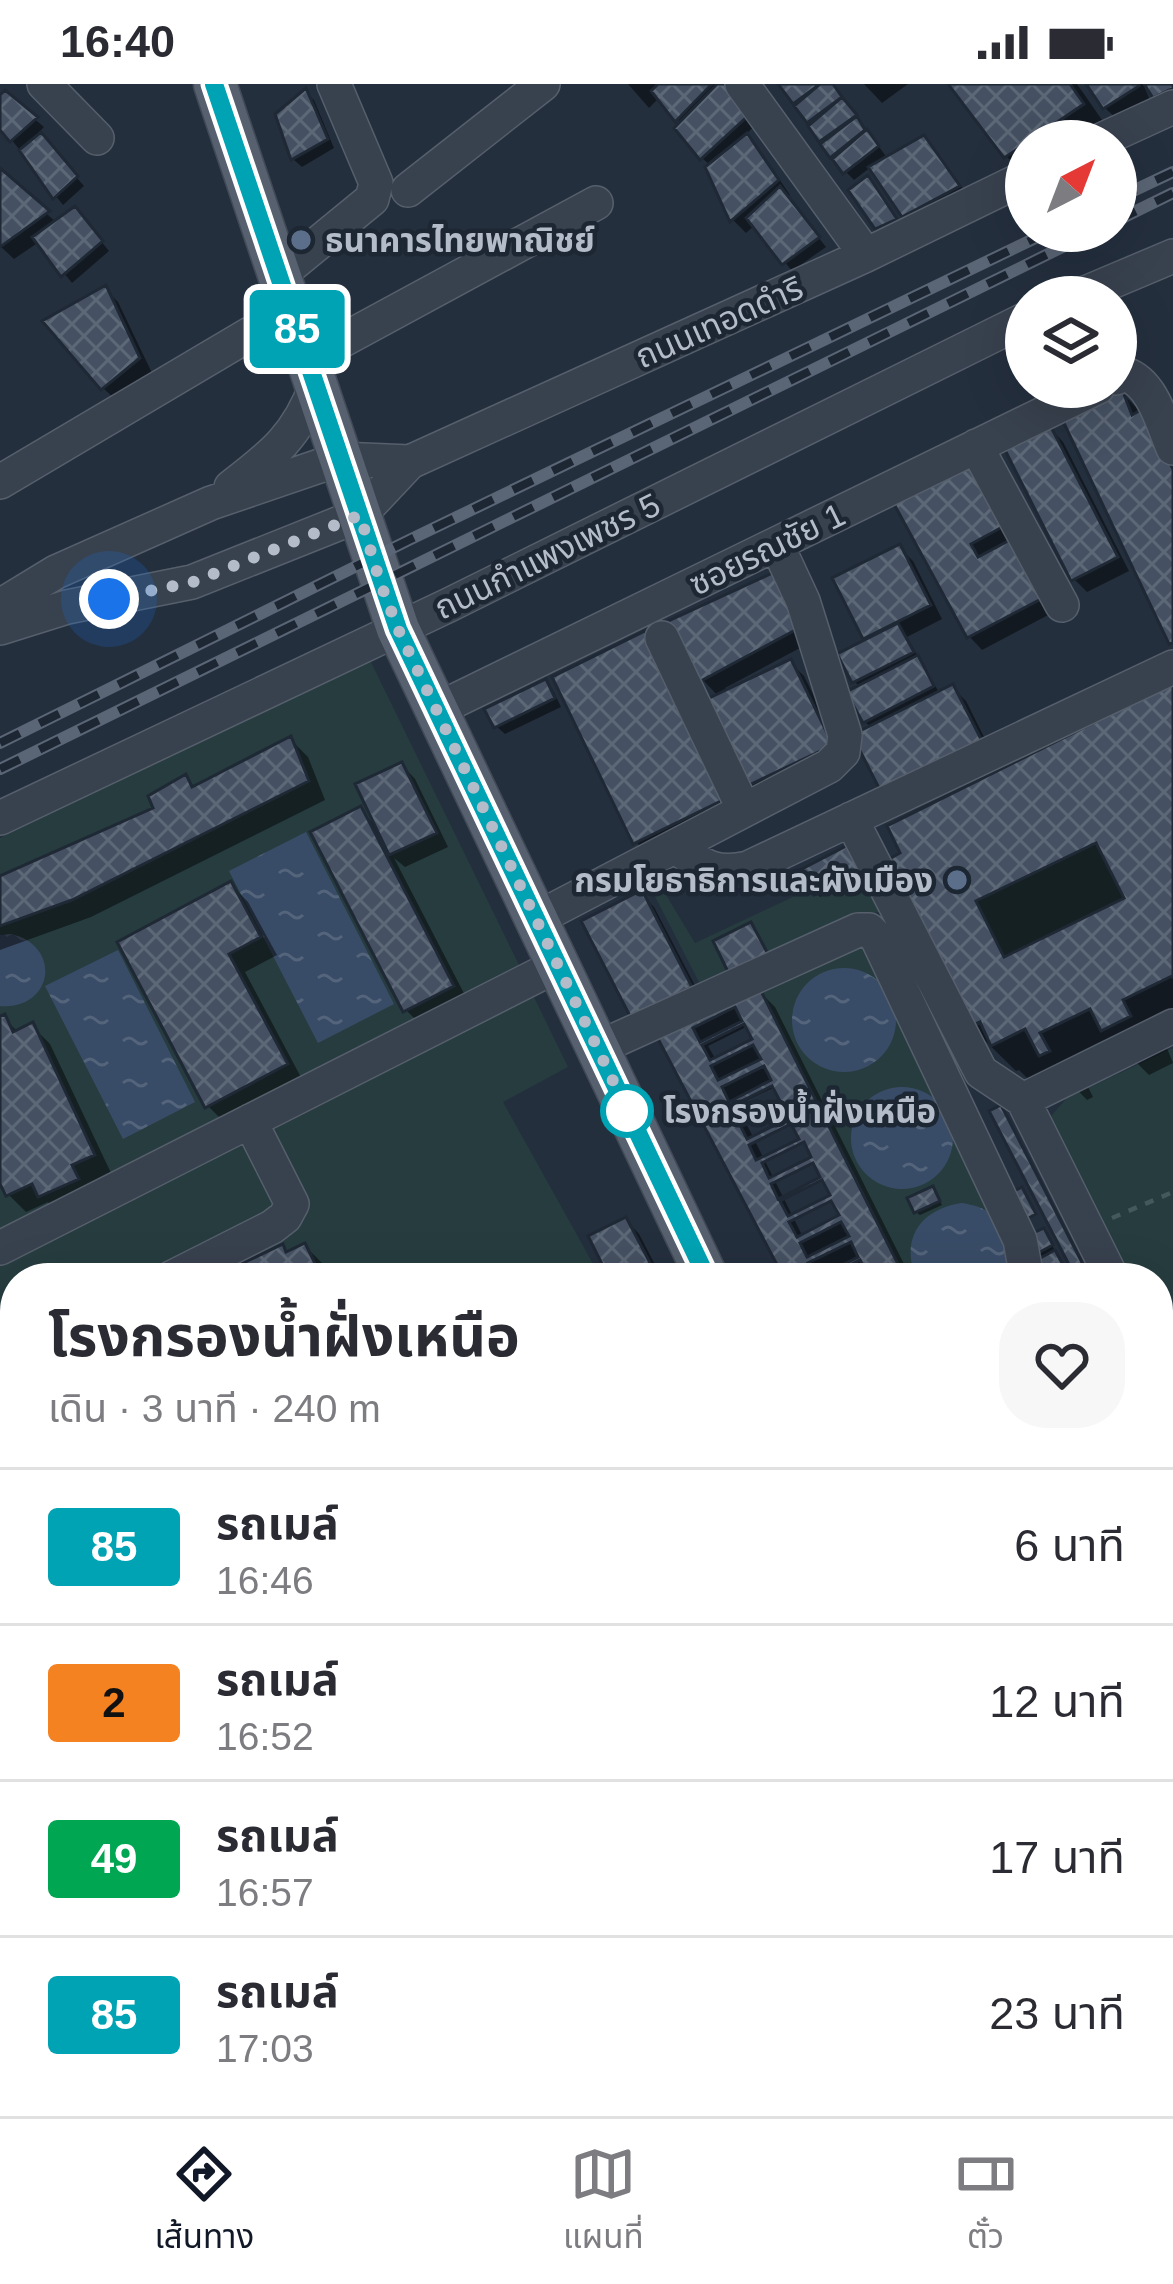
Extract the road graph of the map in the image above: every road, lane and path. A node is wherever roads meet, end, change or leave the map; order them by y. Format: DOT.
graph roads {
  1 [pos="44,84"];
  2 [pos="214,84"];
  3 [pos="334,84"];
  4 [pos="543,84"];
  5 [pos="742,84"];
  6 [pos="1173,107"];
  7 [pos="1137,124"];
  8 [pos="97,138"];
  9 [pos="1005,187"];
  10 [pos="408,190"];
  11 [pos="596,203"];
  12 [pos="866,255"];
  13 [pos="1173,256"];
  14 [pos="278,276"];
  15 [pos="1126,276"];
  16 [pos="293,319"];
  17 [pos="1005,329"];
  18 [pos="312,372"];
  19 [pos="1137,379"];
  20 [pos="1055,408"];
  21 [pos="976,446"];
  22 [pos="1173,448"];
  23 [pos="340,459"];
  24 [pos="410,462"];
  25 [pos="2,477"];
  26 [pos="211,503"];
  27 [pos="360,515"];
  28 [pos="777,545"];
  29 [pos="1062,605"];
  30 [pos="0,606"];
  31 [pos="0,628"];
  32 [pos="398,629"];
  33 [pos="662,638"];
  34 [pos="1173,667"];
  35 [pos="436,710"];
  36 [pos="745,810"];
  37 [pos="0,818"];
  38 [pos="851,819"];
  39 [pos="675,847"];
  40 [pos="536,919"];
  41 [pos="558,965"];
  42 [pos="1173,1027"];
  43 [pos="598,1048"];
  44 [pos="1023,1100"];
  45 [pos="250,1121"];
  46 [pos="1173,1192"];
  47 [pos="1087,1229"];
  48 [pos="0,1247"];
  49 [pos="200,1263"];
  50 [pos="700,1263"];
  51 [pos="1024,1263"];
  52 [pos="1104,1263"];
  1 -- 8 [label="street"];
  2 -- 14 [label="main road"];
  3 -- 14 [label="street"];
  4 -- 10 [label="street"];
  5 -- 12 [label="street"];
  6 -- 7 [label="street"];
  9 -- 12 [label="street, ถนนเทอดดำริ"];
  11 -- 18 [label="street"];
  12 -- 24 [label="street, ถนนเทอดดำริ"];
  13 -- 15 [label="street"];
  14 -- 16 [label="main road"];
  16 -- 18 [label="main road"];
  16 -- 25 [label="street"];
  17 -- 32 [label="street, ถนนกำแพงเพชร 5"];
  18 -- 23 [label="main road"];
  18 -- 26 [label="street"];
  19 -- 22 [label="street"];
  20 -- 21 [label="street, ซอยรณชัย 1"];
  21 -- 28 [label="street, ซอยรณชัย 1"];
  21 -- 29 [label="street"];
  23 -- 24 [label="street, ถนนเทอดดำริ"];
  23 -- 26 [label="street"];
  23 -- 27 [label="main road"];
  24 -- 27 [label="street, ถนนเทอดดำริ"];
  26 -- 30 [label="street"];
  27 -- 31 [label="street"];
  27 -- 32 [label="main road"];
  28 -- 35 [label="street, ซอยรณชัย 1"];
  28 -- 36 [label="street"];
  32 -- 35 [label="main road"];
  32 -- 37 [label="street, ถนนกำแพงเพชร 5"];
  33 -- 36 [label="street"];
  34 -- 38 [label="street"];
  35 -- 40 [label="main road"];
  36 -- 39 [label="street"];
  38 -- 39 [label="street"];
  38 -- 44 [label="street"];
  39 -- 40 [label="street"];
  40 -- 41 [label="main road"];
  41 -- 43 [label="main road"];
  41 -- 45 [label="street"];
  42 -- 44 [label="street"];
  43 -- 50 [label="main road"];
  43 -- 51 [label="street"];
  44 -- 47 [label="street"];
  45 -- 48 [label="street"];
  45 -- 49 [label="street"];
  46 -- 47 [label="path"];
  47 -- 52 [label="street"];
}
